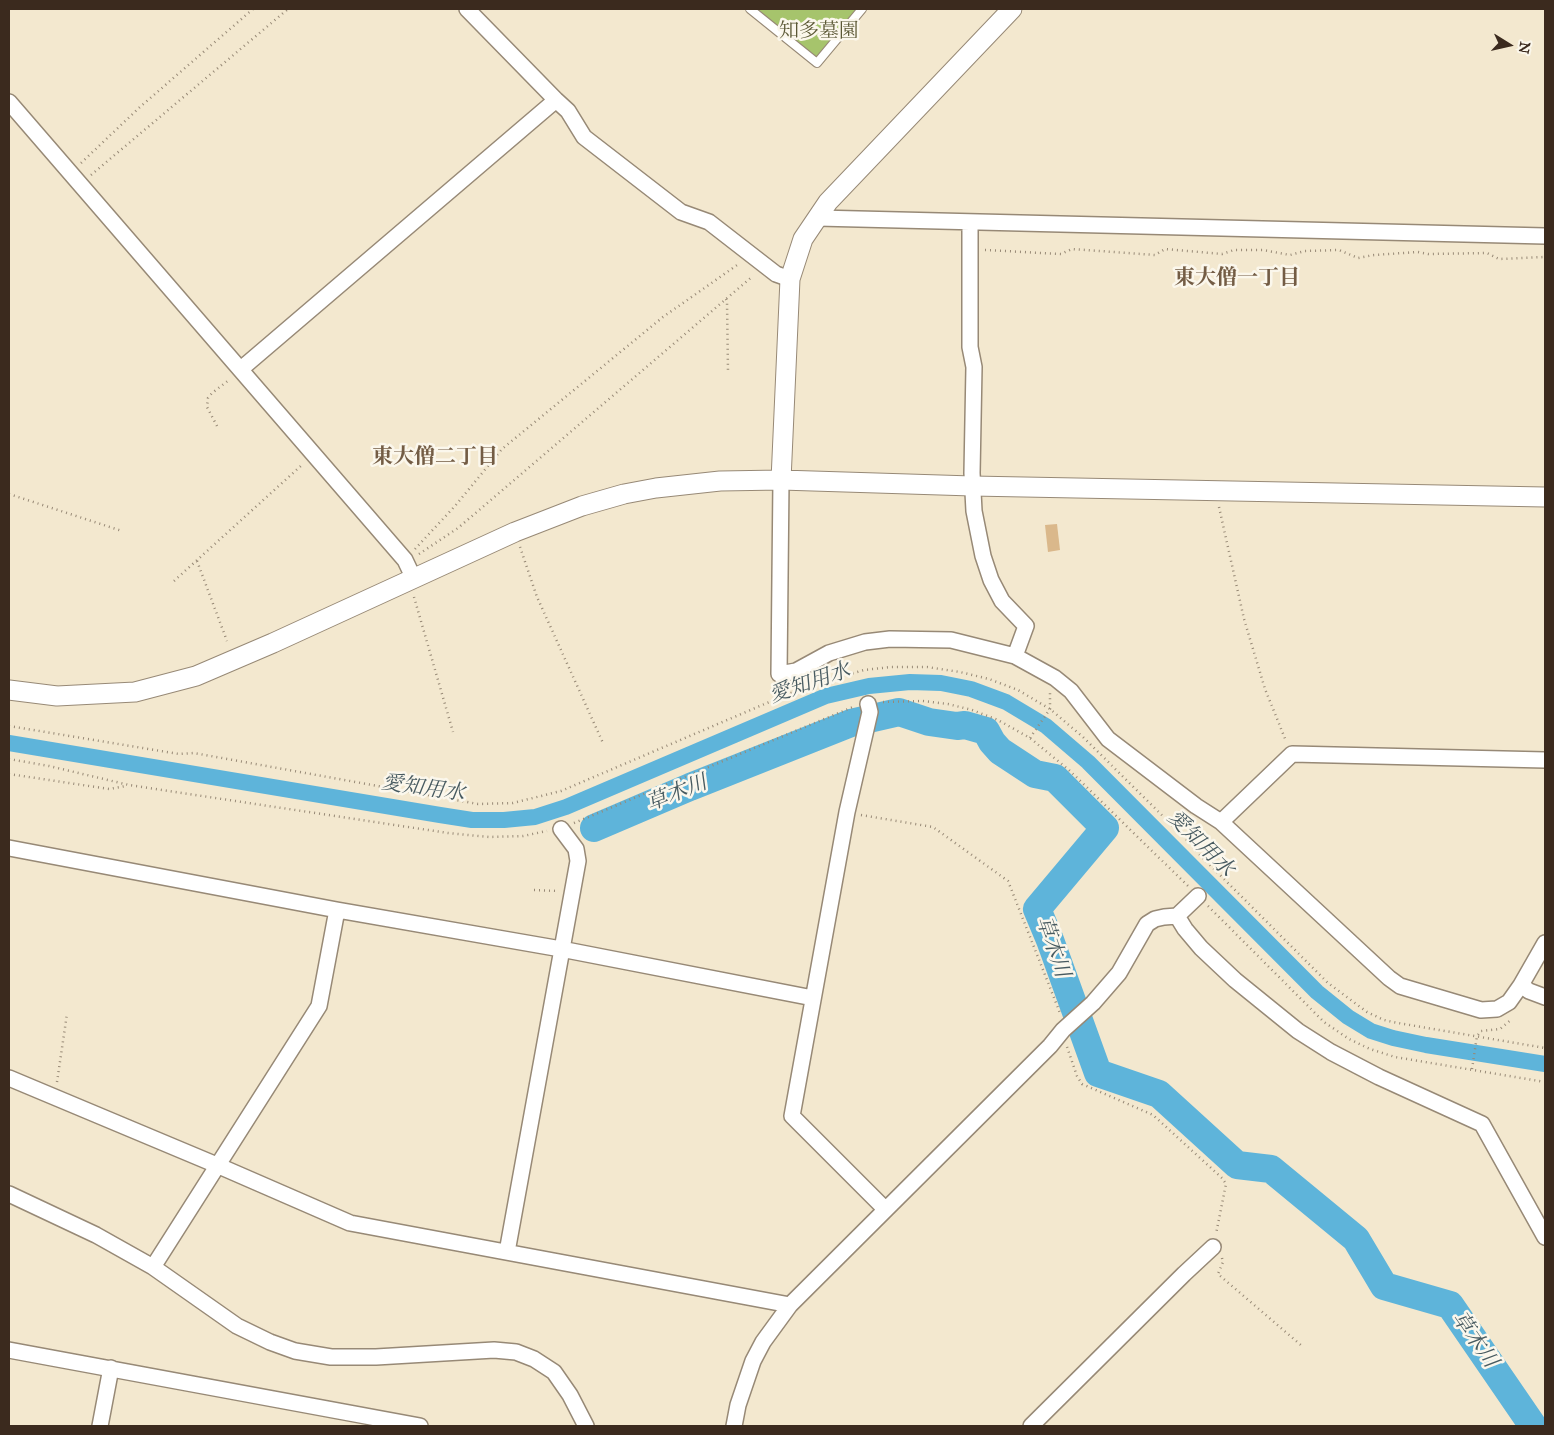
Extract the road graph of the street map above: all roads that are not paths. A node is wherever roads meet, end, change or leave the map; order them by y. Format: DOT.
graph roads {
  1 [pos="467,9"];
  2 [pos="750,9"];
  3 [pos="862,9"];
  4 [pos="1012,9"];
  5 [pos="556,100"];
  6 [pos="9,102"];
  7 [pos="818,218"];
  8 [pos="970,222"];
  9 [pos="1545,236"];
  10 [pos="790,278"];
  11 [pos="241,370"];
  12 [pos="781,480"];
  13 [pos="972,486"];
  14 [pos="1545,497"];
  15 [pos="411,581"];
  16 [pos="1015,656"];
  17 [pos="9,690"];
  18 [pos="868,704"];
  19 [pos="1545,760"];
  20 [pos="1221,822"];
  21 [pos="561,829"];
  22 [pos="9,848"];
  23 [pos="1198,896"];
  24 [pos="337,910"];
  25 [pos="1177,916"];
  26 [pos="1545,943"];
  27 [pos="561,949"];
  28 [pos="1521,985"];
  29 [pos="1545,997"];
  30 [pos="813,998"];
  31 [pos="9,1078"];
  32 [pos="219,1166"];
  33 [pos="9,1194"];
  34 [pos="885,1209"];
  35 [pos="1545,1237"];
  36 [pos="1213,1247"];
  37 [pos="506,1252"];
  38 [pos="153,1267"];
  39 [pos="790,1305"];
  40 [pos="9,1350"];
  41 [pos="111,1368"];
  42 [pos="364,1421"];
  43 [pos="100,1426"];
  44 [pos="420,1426"];
  45 [pos="586,1426"];
  46 [pos="734,1426"];
  47 [pos="1031,1426"];
  1 -- 5 [label="street"];
  2 -- 3 [label="lane"];
  4 -- 7 [label="street"];
  5 -- 10 [label="street"];
  5 -- 11 [label="street"];
  6 -- 11 [label="street"];
  7 -- 8 [label="street"];
  7 -- 10 [label="street"];
  8 -- 9 [label="street"];
  8 -- 13 [label="street"];
  10 -- 12 [label="street"];
  11 -- 15 [label="street"];
  12 -- 13 [label="street"];
  12 -- 15 [label="street"];
  12 -- 16 [label="street"];
  13 -- 14 [label="street"];
  13 -- 16 [label="street"];
  15 -- 17 [label="street"];
  16 -- 20 [label="street"];
  18 -- 30 [label="street"];
  19 -- 20 [label="street"];
  20 -- 28 [label="street"];
  21 -- 27 [label="street"];
  22 -- 24 [label="street"];
  23 -- 25 [label="street"];
  24 -- 27 [label="street"];
  24 -- 32 [label="street"];
  25 -- 34 [label="street"];
  25 -- 35 [label="street"];
  26 -- 28 [label="street"];
  27 -- 30 [label="street"];
  27 -- 37 [label="street"];
  28 -- 29 [label="street"];
  30 -- 34 [label="street"];
  31 -- 32 [label="street"];
  32 -- 37 [label="street"];
  32 -- 38 [label="street"];
  33 -- 38 [label="street"];
  34 -- 39 [label="street"];
  36 -- 47 [label="street"];
  37 -- 39 [label="street"];
  38 -- 45 [label="street"];
  39 -- 46 [label="street"];
  40 -- 41 [label="street"];
  41 -- 42 [label="street"];
  41 -- 43 [label="street"];
  42 -- 44 [label="street"];
}
